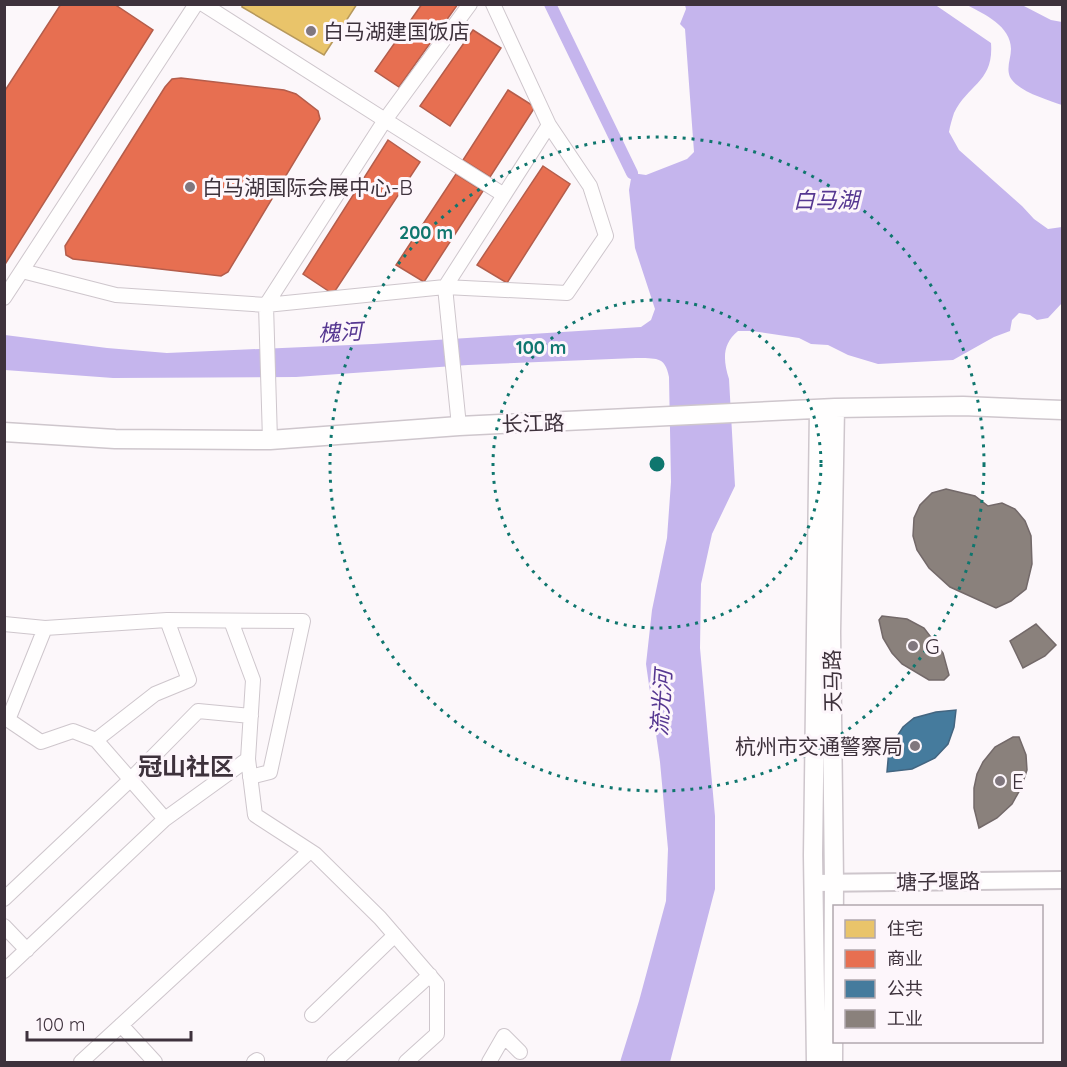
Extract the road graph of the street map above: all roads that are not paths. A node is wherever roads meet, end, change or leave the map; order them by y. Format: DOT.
graph roads {
  1 [pos="196,4"];
  2 [pos="203,4"];
  3 [pos="470,4"];
  4 [pos="493,4"];
  5 [pos="385,120"];
  6 [pos="549,125"];
  7 [pos="504,195"];
  8 [pos="22,271"];
  9 [pos="445,287"];
  10 [pos="4,298"];
  11 [pos="266,305"];
  12 [pos="827,409"];
  13 [pos="1062,410"];
  14 [pos="459,426"];
  15 [pos="4,432"];
  16 [pos="270,440"];
  17 [pos="167,620"];
  18 [pos="231,621"];
  19 [pos="4,624"];
  20 [pos="45,628"];
  21 [pos="251,716"];
  22 [pos="6,718"];
  23 [pos="96,740"];
  24 [pos="248,759"];
  25 [pos="250,777"];
  26 [pos="130,780"];
  27 [pos="165,819"];
  28 [pos="310,851"];
  29 [pos="1062,880"];
  30 [pos="834,882"];
  31 [pos="814,883"];
  32 [pos="4,899"];
  33 [pos="834,905"];
  34 [pos="4,926"];
  35 [pos="395,935"];
  36 [pos="27,950"];
  37 [pos="4,971"];
  38 [pos="430,975"];
  39 [pos="312,1015"];
  40 [pos="121,1025"];
  41 [pos="833,1043"];
  42 [pos="520,1052"];
  43 [pos="81,1062"];
  44 [pos="155,1062"];
  45 [pos="334,1062"];
  46 [pos="407,1062"];
  47 [pos="489,1062"];
  48 [pos="816,1062"];
  49 [pos="833,1062"];
  1 -- 8 [label="street"];
  2 -- 5 [label="street"];
  3 -- 5 [label="street"];
  4 -- 6 [label="street"];
  5 -- 7 [label="street"];
  5 -- 11 [label="street"];
  6 -- 7 [label="street"];
  6 -- 9 [label="street"];
  7 -- 9 [label="street"];
  8 -- 10 [label="street"];
  8 -- 11 [label="street"];
  9 -- 11 [label="street"];
  9 -- 14 [label="street"];
  11 -- 16 [label="street"];
  12 -- 13 [label="main road, 长江路"];
  12 -- 14 [label="main road, 长江路"];
  12 -- 30 [label="main road, 天马路"];
  12 -- 31 [label="main road, 天马路"];
  14 -- 16 [label="main road, 长江路"];
  15 -- 16 [label="main road, 长江路"];
  17 -- 18 [label="street"];
  17 -- 20 [label="street"];
  17 -- 23 [label="street"];
  18 -- 21 [label="street"];
  18 -- 25 [label="street"];
  19 -- 20 [label="street"];
  20 -- 22 [label="street"];
  21 -- 24 [label="street"];
  21 -- 26 [label="street"];
  22 -- 23 [label="street"];
  23 -- 26 [label="street"];
  24 -- 25 [label="street"];
  24 -- 27 [label="street"];
  25 -- 28 [label="street"];
  26 -- 27 [label="street"];
  26 -- 32 [label="street"];
  27 -- 36 [label="street"];
  28 -- 35 [label="street"];
  28 -- 40 [label="street"];
  29 -- 30 [label="street, 塘子堰路"];
  30 -- 31 [label="street, 塘子堰路"];
  30 -- 33 [label="main road, 天马路"];
  31 -- 48 [label="main road, 天马路"];
  34 -- 36 [label="street"];
  35 -- 38 [label="street"];
  35 -- 39 [label="street"];
  36 -- 37 [label="street"];
  38 -- 45 [label="street"];
  38 -- 46 [label="street"];
  40 -- 43 [label="street"];
  40 -- 44 [label="street"];
  41 -- 49 [label="main road, 天马路"];
  42 -- 47 [label="street"];
}
